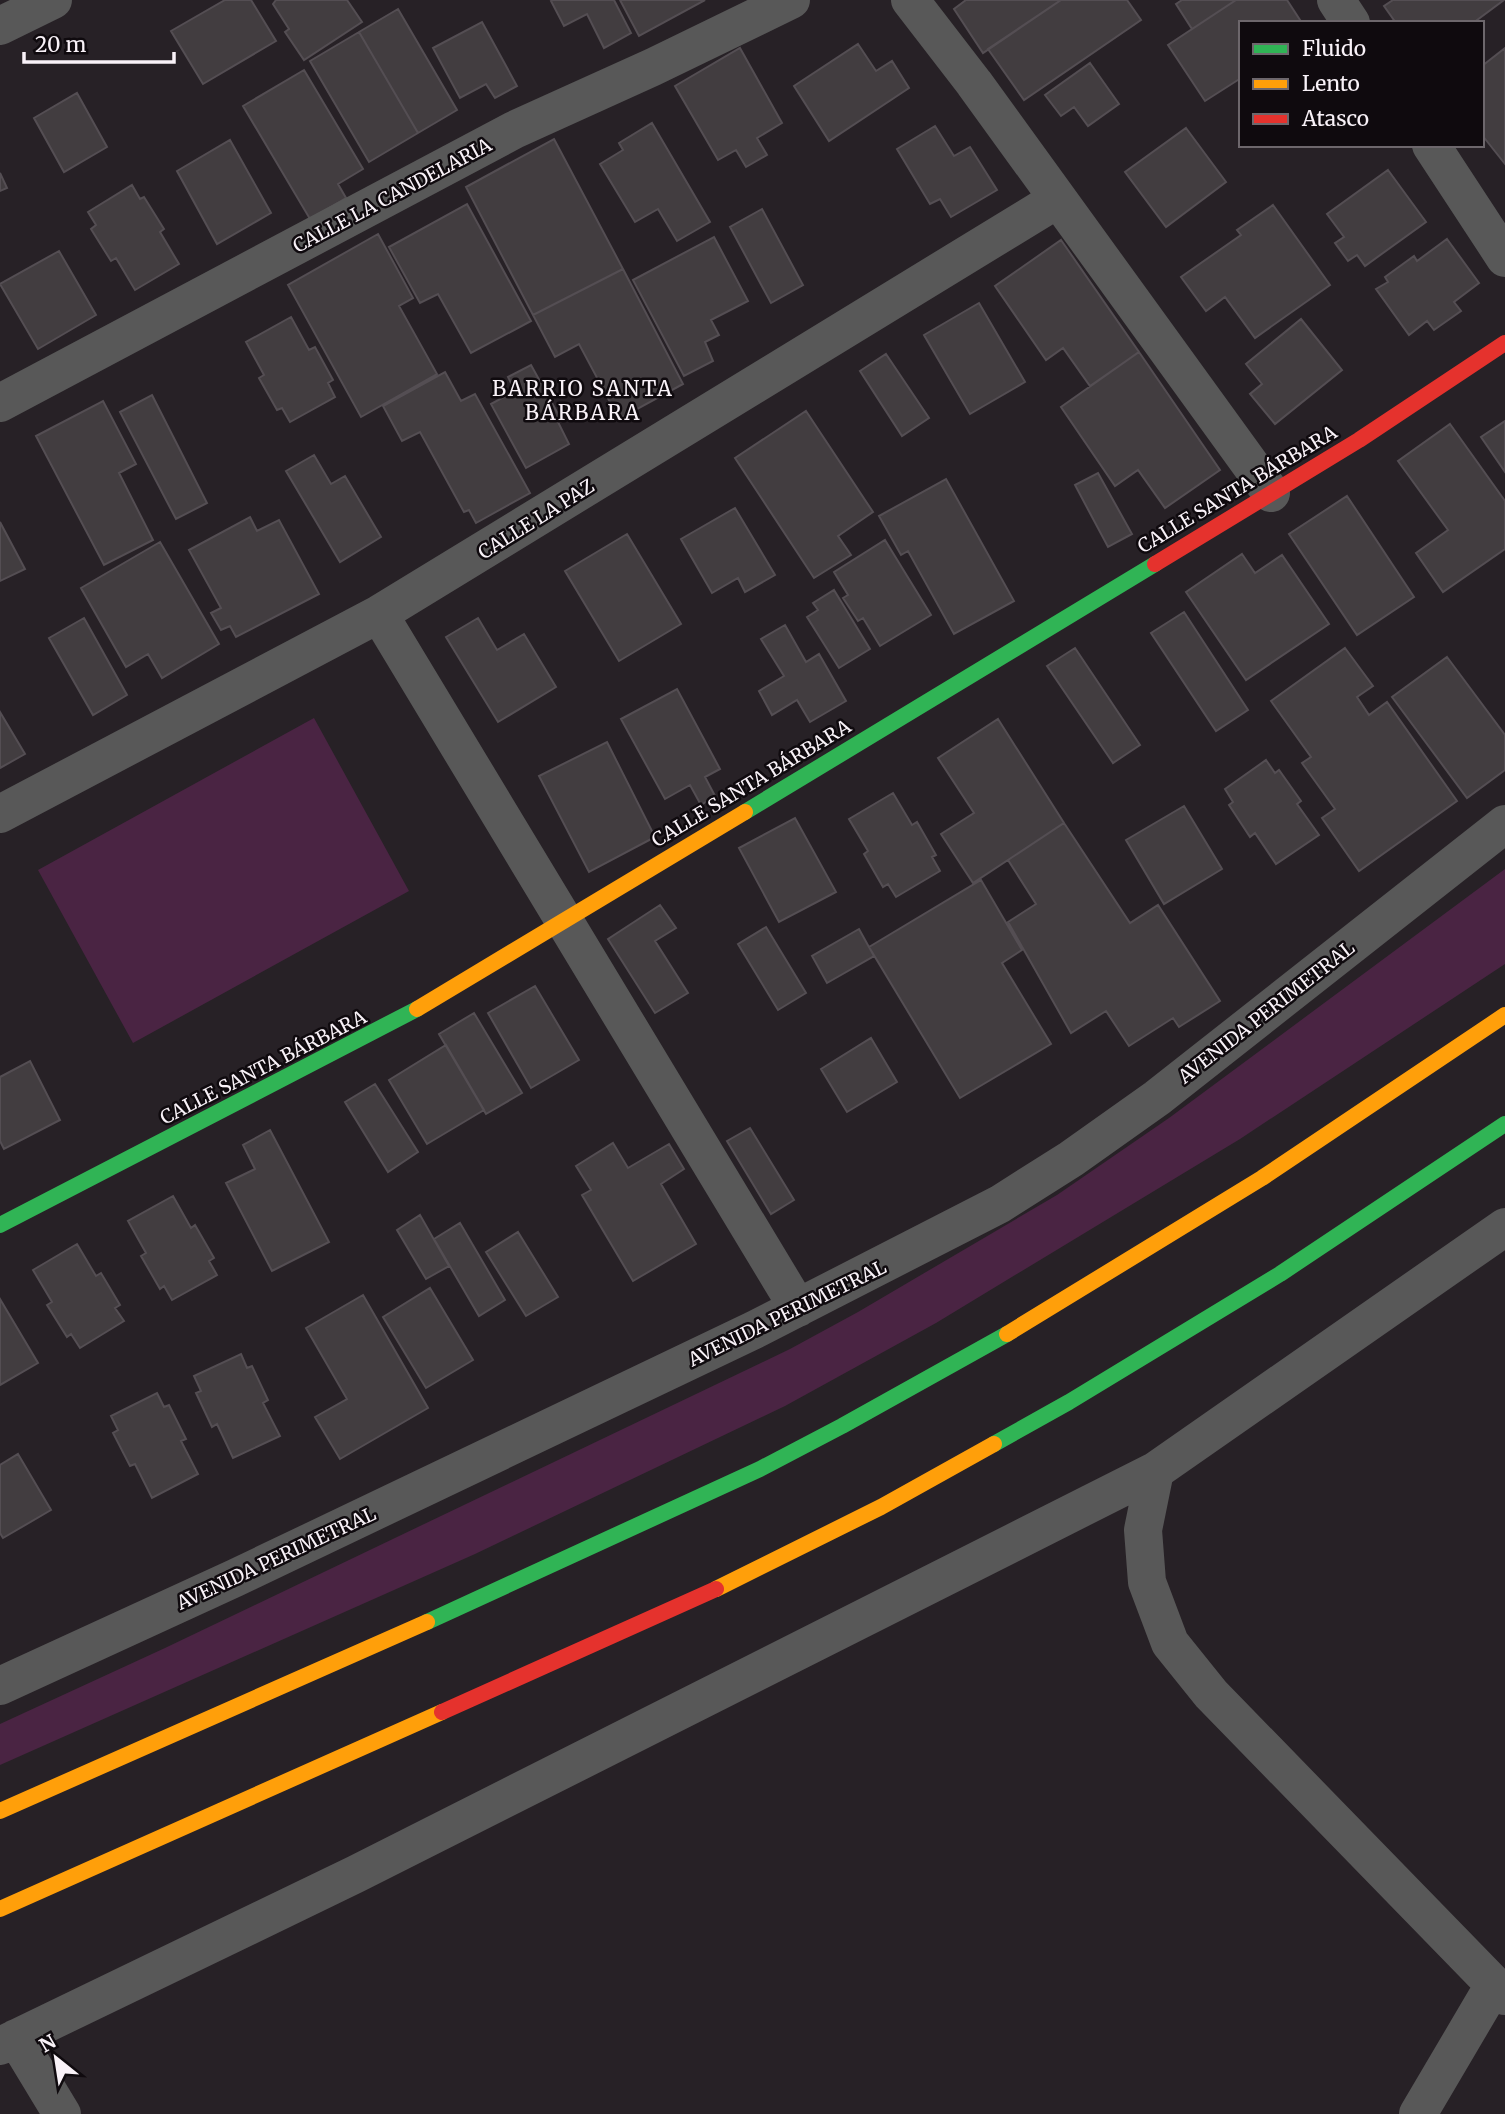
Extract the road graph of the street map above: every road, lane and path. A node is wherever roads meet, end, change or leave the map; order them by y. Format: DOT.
graph roads {
  1 [pos="53,0"];
  2 [pos="791,0"];
  3 [pos="910,0"];
  4 [pos="1336,0"];
  5 [pos="1350,21"];
  6 [pos="0,26"];
  7 [pos="1433,147"];
  8 [pos="1058,199"];
  9 [pos="1505,258"];
  10 [pos="1505,343"];
  11 [pos="0,403"];
  12 [pos="1271,493"];
  13 [pos="379,614"];
  14 [pos="0,814"];
  15 [pos="1505,824"];
  16 [pos="564,922"];
  17 [pos="1505,1015"];
  18 [pos="1505,1124"];
  19 [pos="0,1225"];
  20 [pos="1505,1227"];
  21 [pos="798,1308"];
  22 [pos="1155,1471"];
  23 [pos="0,1686"];
  24 [pos="0,1811"];
  25 [pos="0,1909"];
  26 [pos="1500,1991"];
  27 [pos="8,2042"];
  28 [pos="62,2114"];
  29 [pos="1418,2114"];
  1 -- 6 [label="street"];
  2 -- 11 [label="street, CALLE LA CANDELARIA"];
  3 -- 8 [label="street"];
  4 -- 5 [label="street"];
  7 -- 9 [label="street"];
  8 -- 12 [label="street"];
  8 -- 13 [label="street, CALLE LA PAZ"];
  10 -- 12 [label="main road, CALLE SANTA BÁRBARA"];
  12 -- 16 [label="main road, CALLE SANTA BÁRBARA"];
  13 -- 14 [label="street, CALLE LA PAZ"];
  13 -- 16 [label="street"];
  15 -- 21 [label="street, AVENIDA PERIMETRAL"];
  16 -- 19 [label="main road, CALLE SANTA BÁRBARA"];
  16 -- 21 [label="street"];
  17 -- 24 [label="main road"];
  18 -- 25 [label="main road"];
  20 -- 22 [label="street"];
  21 -- 23 [label="street, AVENIDA PERIMETRAL"];
  22 -- 26 [label="street"];
  22 -- 27 [label="street"];
  26 -- 29 [label="street"];
  27 -- 28 [label="street"];
}
